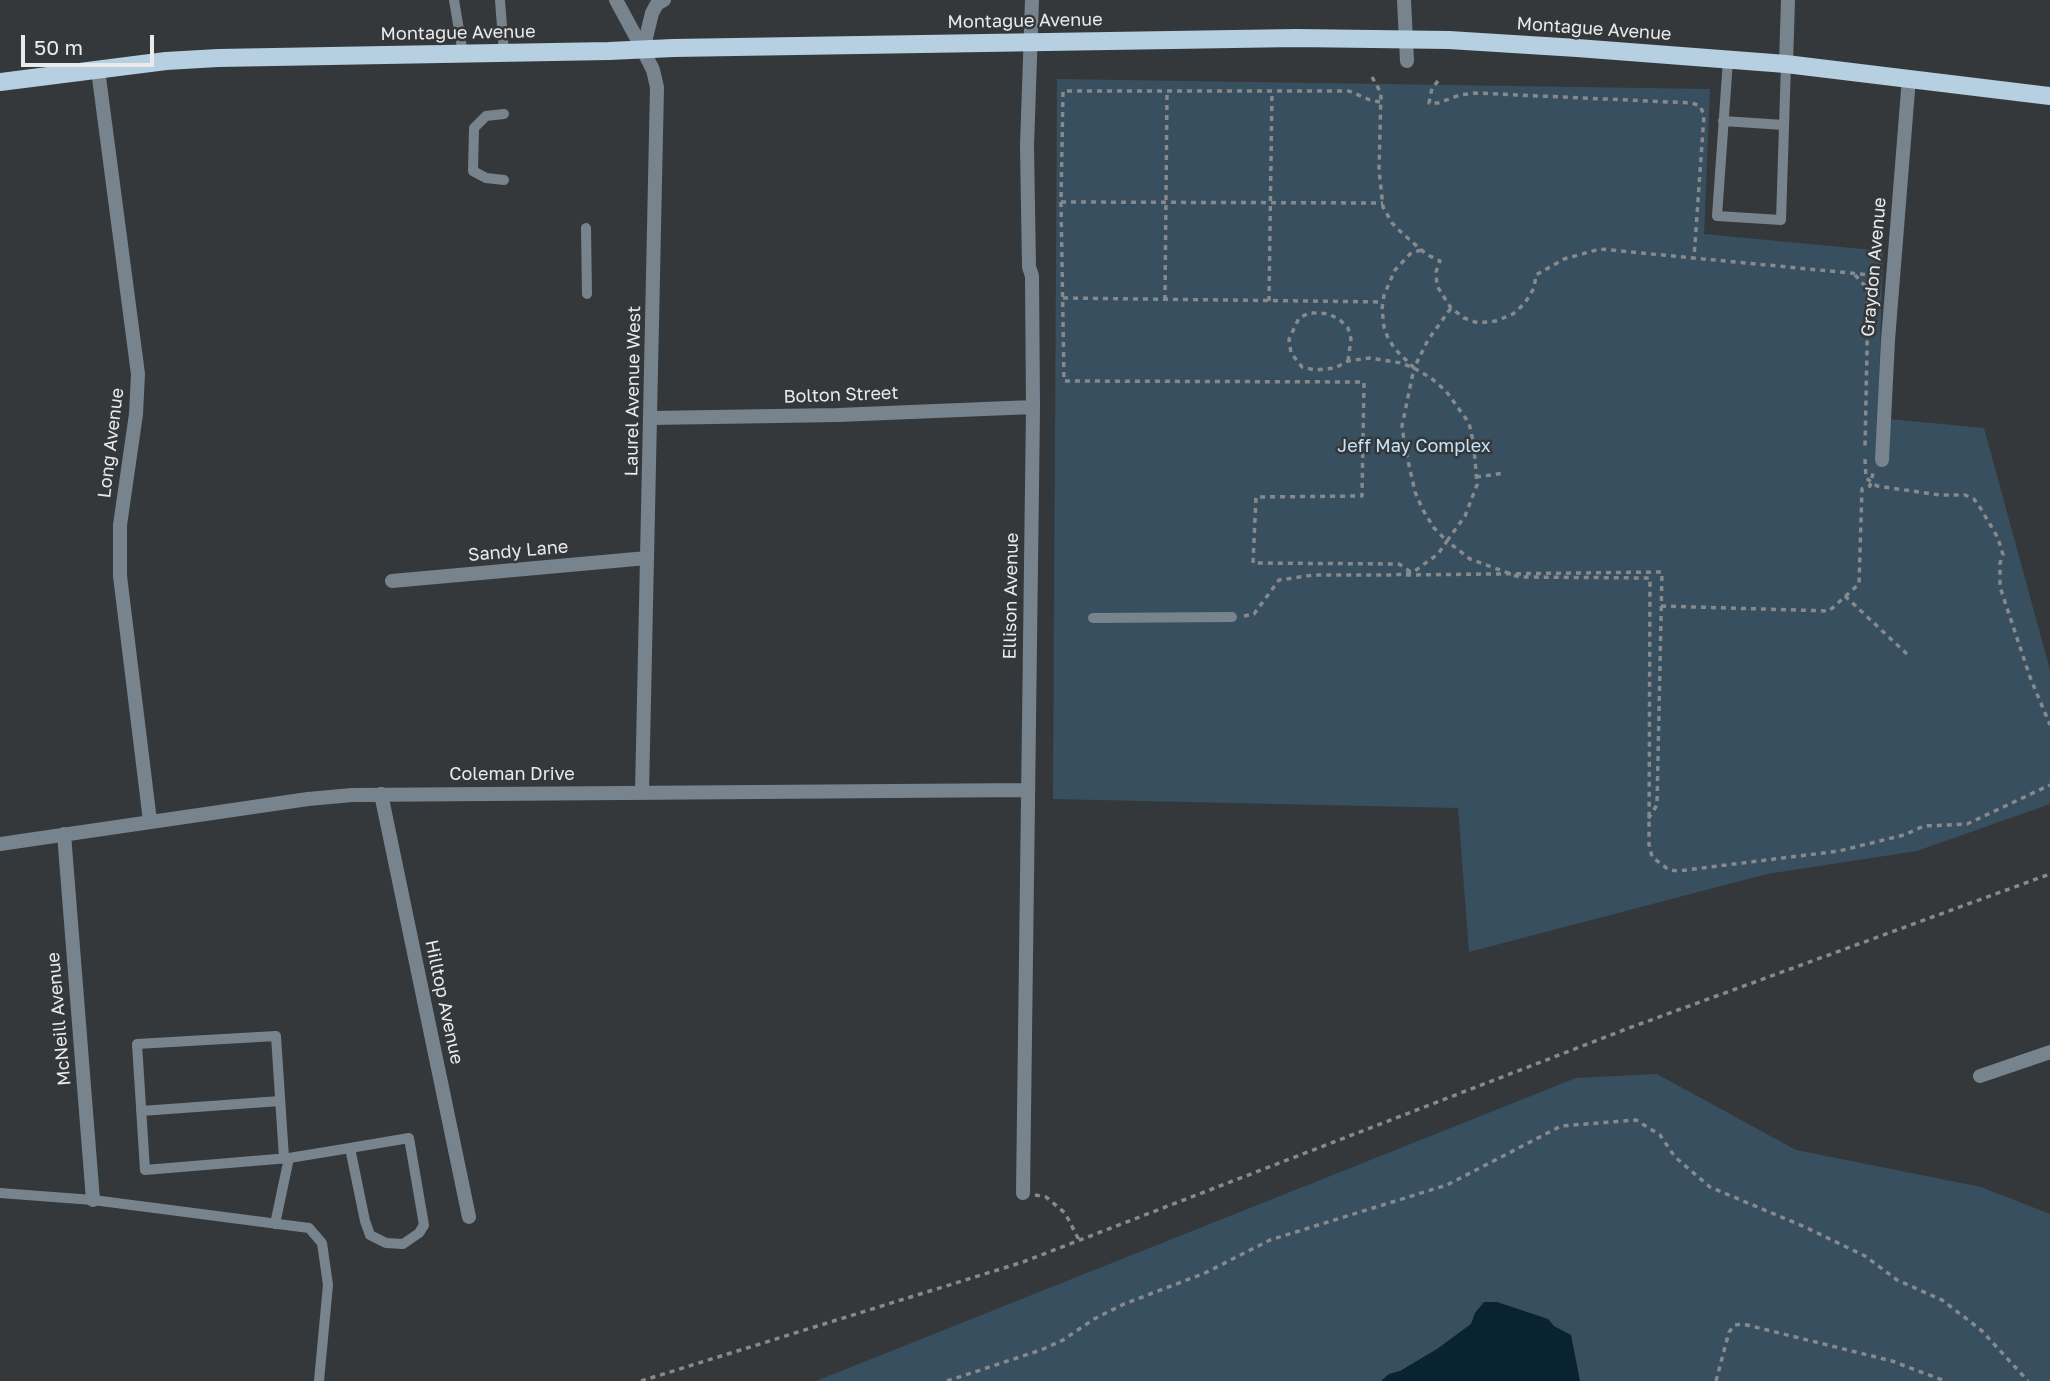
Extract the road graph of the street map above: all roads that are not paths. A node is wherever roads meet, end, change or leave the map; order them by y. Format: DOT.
graph roads {
  1 [pos="454,0"];
  2 [pos="500,0"];
  3 [pos="616,0"];
  4 [pos="664,0"];
  5 [pos="1032,0"];
  6 [pos="1404,0"];
  7 [pos="1788,0"];
  8 [pos="1407,39"];
  9 [pos="1030,42"];
  10 [pos="643,50"];
  11 [pos="505,53"];
  12 [pos="463,54"];
  13 [pos="1728,60"];
  14 [pos="1407,61"];
  15 [pos="1786,64"];
  16 [pos="99,70"];
  17 [pos="1909,78"];
  18 [pos="0,82"];
  19 [pos="2050,96"];
  20 [pos="505,114"];
  21 [pos="1723,121"];
  22 [pos="1784,125"];
  23 [pos="504,180"];
  24 [pos="586,228"];
  25 [pos="587,294"];
  26 [pos="1033,407"];
  27 [pos="651,418"];
  28 [pos="1878,463"];
  29 [pos="647,558"];
  30 [pos="392,581"];
  31 [pos="1232,617"];
  32 [pos="1093,618"];
  33 [pos="1028,790"];
  34 [pos="642,793"];
  35 [pos="381,794"];
  36 [pos="150,821"];
  37 [pos="64,834"];
  38 [pos="0,844"];
  39 [pos="2050,1052"];
  40 [pos="1980,1076"];
  41 [pos="280,1101"];
  42 [pos="141,1111"];
  43 [pos="350,1148"];
  44 [pos="287,1158"];
  45 [pos="0,1193"];
  46 [pos="1023,1193"];
  47 [pos="93,1200"];
  48 [pos="469,1217"];
  49 [pos="275,1224"];
  50 [pos="319,1381"];
  1 -- 12 [label="lane"];
  2 -- 11 [label="lane"];
  3 -- 10 [label="street, Laurel Avenue West"];
  4 -- 10 [label="street"];
  5 -- 9 [label="street, Ellison Avenue"];
  6 -- 8 [label="street"];
  7 -- 15 [label="street"];
  8 -- 9 [label="main road, Montague Avenue"];
  8 -- 13 [label="main road, Montague Avenue"];
  8 -- 14 [label="street"];
  9 -- 10 [label="main road, Montague Avenue"];
  9 -- 26 [label="street, Ellison Avenue"];
  10 -- 11 [label="main road, Montague Avenue"];
  10 -- 27 [label="street, Laurel Avenue West"];
  11 -- 12 [label="main road, Montague Avenue"];
  12 -- 16 [label="main road, Montague Avenue"];
  13 -- 15 [label="main road, Montague Avenue"];
  13 -- 21 [label="lane"];
  15 -- 17 [label="main road, Montague Avenue"];
  15 -- 22 [label="lane"];
  16 -- 18 [label="main road, Montague Avenue"];
  16 -- 36 [label="street, Long Avenue"];
  17 -- 19 [label="main road, Montague Avenue"];
  17 -- 28 [label="street, Graydon Avenue"];
  20 -- 23 [label="lane"];
  21 -- 22 [label="lane"];
  21 -- 22 [label="lane"];
  24 -- 25 [label="lane"];
  26 -- 27 [label="street, Bolton Street"];
  26 -- 33 [label="street, Ellison Avenue"];
  27 -- 29 [label="street, Laurel Avenue West"];
  29 -- 30 [label="street, Sandy Lane"];
  29 -- 34 [label="street, Laurel Avenue West"];
  31 -- 32 [label="lane"];
  33 -- 34 [label="street, Coleman Drive"];
  33 -- 46 [label="street, Ellison Avenue"];
  34 -- 35 [label="street, Coleman Drive"];
  35 -- 36 [label="street, Coleman Drive"];
  35 -- 48 [label="street, Hilltop Avenue"];
  36 -- 37 [label="street, Coleman Drive"];
  37 -- 38 [label="street, Coleman Drive"];
  37 -- 47 [label="street, McNeill Avenue"];
  39 -- 40 [label="street"];
  41 -- 42 [label="lane"];
  41 -- 42 [label="lane"];
  41 -- 44 [label="lane"];
  42 -- 44 [label="lane"];
  43 -- 43 [label="lane"];
  43 -- 44 [label="lane"];
  44 -- 49 [label="lane"];
  45 -- 47 [label="lane"];
  47 -- 49 [label="lane"];
  49 -- 50 [label="lane"];
}
